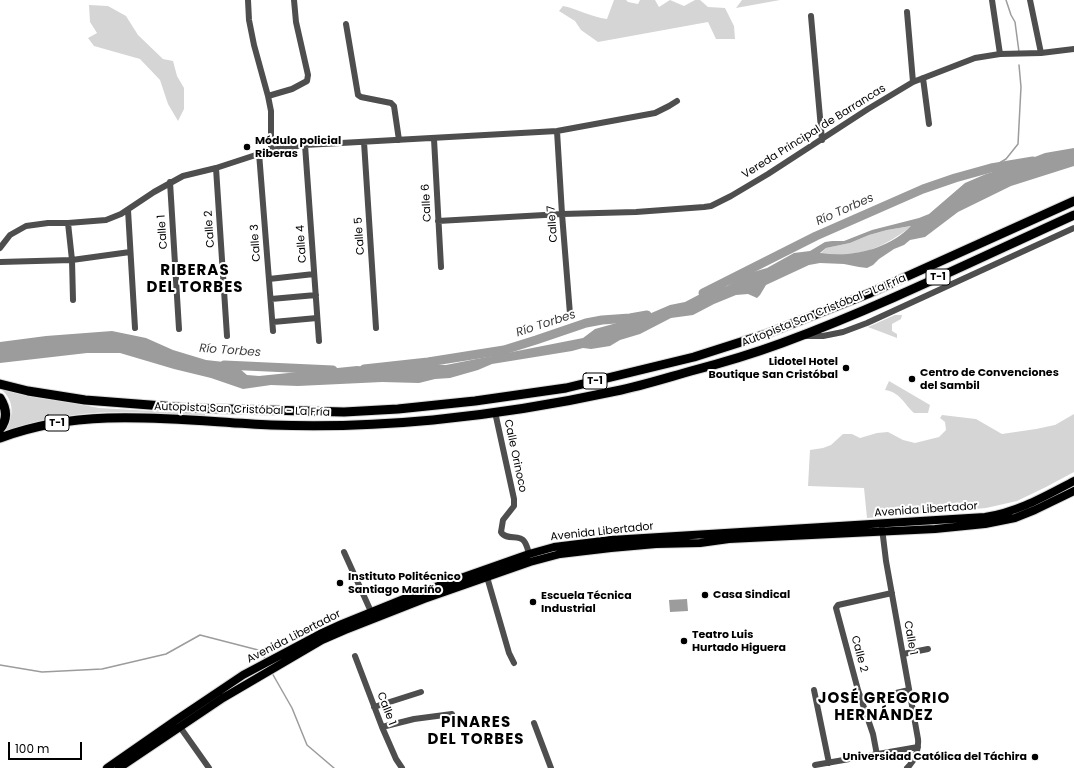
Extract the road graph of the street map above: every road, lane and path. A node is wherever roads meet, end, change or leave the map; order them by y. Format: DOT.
graph roads {
  1 [pos="248,0"];
  2 [pos="294,0"];
  3 [pos="992,0"];
  4 [pos="1030,0"];
  5 [pos="907,12"];
  6 [pos="811,16"];
  7 [pos="346,24"];
  8 [pos="1074,50"];
  9 [pos="1041,53"];
  10 [pos="1000,54"];
  11 [pos="924,78"];
  12 [pos="913,82"];
  13 [pos="268,96"];
  14 [pos="677,101"];
  15 [pos="929,124"];
  16 [pos="557,131"];
  17 [pos="434,138"];
  18 [pos="399,140"];
  19 [pos="822,140"];
  20 [pos="364,142"];
  21 [pos="305,145"];
  22 [pos="271,150"];
  23 [pos="260,153"];
  24 [pos="216,168"];
  25 [pos="170,182"];
  26 [pos="1074,201"];
  27 [pos="128,210"];
  28 [pos="562,214"];
  29 [pos="1074,215"];
  30 [pos="438,221"];
  31 [pos="68,223"];
  32 [pos="1074,228"];
  33 [pos="0,248"];
  34 [pos="130,252"];
  35 [pos="72,260"];
  36 [pos="0,262"];
  37 [pos="441,267"];
  38 [pos="314,274"];
  39 [pos="269,279"];
  40 [pos="316,295"];
  41 [pos="271,299"];
  42 [pos="73,300"];
  43 [pos="570,314"];
  44 [pos="318,318"];
  45 [pos="272,322"];
  46 [pos="135,328"];
  47 [pos="376,328"];
  48 [pos="179,329"];
  49 [pos="273,331"];
  50 [pos="227,336"];
  51 [pos="800,336"];
  52 [pos="319,341"];
  53 [pos="0,384"];
  54 [pos="0,398"];
  55 [pos="495,412"];
  56 [pos="0,429"];
  57 [pos="0,438"];
  58 [pos="1074,481"];
  59 [pos="1074,491"];
  60 [pos="882,528"];
  61 [pos="344,552"];
  62 [pos="530,554"];
  63 [pos="487,577"];
  64 [pos="892,593"];
  65 [pos="373,615"];
  66 [pos="928,649"];
  67 [pos="902,654"];
  68 [pos="355,656"];
  69 [pos="514,663"];
  70 [pos="814,690"];
  71 [pos="909,690"];
  72 [pos="421,692"];
  73 [pos="862,701"];
  74 [pos="374,707"];
  75 [pos="452,714"];
  76 [pos="534,723"];
  77 [pos="180,727"];
  78 [pos="382,727"];
  79 [pos="918,747"];
  80 [pos="877,754"];
  81 [pos="829,763"];
  82 [pos="815,766"];
  83 [pos="107,768"];
  84 [pos="119,768"];
  85 [pos="209,768"];
  86 [pos="402,768"];
  87 [pos="551,768"];
  88 [pos="907,768"];
  1 -- 13 [label="street"];
  2 -- 13 [label="street"];
  3 -- 10 [label="street"];
  4 -- 9 [label="street"];
  5 -- 12 [label="street"];
  6 -- 19 [label="street"];
  7 -- 18 [label="street"];
  8 -- 9 [label="street, Vereda Principal de Barrancas"];
  9 -- 10 [label="street, Vereda Principal de Barrancas"];
  10 -- 11 [label="street, Vereda Principal de Barrancas"];
  11 -- 12 [label="street, Vereda Principal de Barrancas"];
  11 -- 15 [label="street"];
  12 -- 19 [label="street, Vereda Principal de Barrancas"];
  13 -- 22 [label="street"];
  14 -- 16 [label="street"];
  16 -- 17 [label="street"];
  16 -- 28 [label="street, Calle 7"];
  17 -- 18 [label="street"];
  17 -- 30 [label="street, Calle 6"];
  18 -- 20 [label="street"];
  19 -- 28 [label="street, Vereda Principal de Barrancas"];
  20 -- 21 [label="street"];
  20 -- 47 [label="street, Calle 5"];
  21 -- 22 [label="street"];
  21 -- 38 [label="street, Calle 4"];
  22 -- 23 [label="street"];
  23 -- 24 [label="street"];
  23 -- 39 [label="street, Calle 3"];
  24 -- 25 [label="street"];
  24 -- 50 [label="street, Calle 2"];
  25 -- 27 [label="street"];
  25 -- 48 [label="street, Calle 1"];
  26 -- 53 [label="highway, Autopista San Cristóbal - La Fría / T-1"];
  27 -- 31 [label="street"];
  27 -- 34 [label="street"];
  28 -- 30 [label="street, Vereda Principal de Barrancas"];
  28 -- 43 [label="street, Calle 7"];
  29 -- 51 [label="highway, Autopista San Cristóbal - La Fría / T-1"];
  30 -- 37 [label="street, Calle 6"];
  31 -- 33 [label="street"];
  31 -- 35 [label="street"];
  32 -- 51 [label="street"];
  34 -- 35 [label="street"];
  34 -- 46 [label="street"];
  35 -- 36 [label="street"];
  35 -- 42 [label="street"];
  38 -- 39 [label="street"];
  38 -- 40 [label="street, Calle 4"];
  39 -- 41 [label="street, Calle 3"];
  40 -- 41 [label="street"];
  40 -- 44 [label="street, Calle 4"];
  41 -- 45 [label="street, Calle 3"];
  44 -- 45 [label="street"];
  44 -- 52 [label="street, Calle 4"];
  45 -- 49 [label="street, Calle 3"];
  51 -- 55 [label="highway, Autopista San Cristóbal - La Fría / T-1"];
  54 -- 56 [label="highway"];
  55 -- 57 [label="highway, Autopista San Cristóbal - La Fría / T-1"];
  55 -- 62 [label="street, Calle Orinoco"];
  58 -- 60 [label="main road, Avenida Libertador"];
  59 -- 60 [label="main road, Avenida Libertador"];
  60 -- 62 [label="main road, Avenida Libertador"];
  60 -- 63 [label="main road, Avenida Libertador"];
  60 -- 64 [label="street, Calle 1"];
  61 -- 65 [label="street"];
  62 -- 65 [label="main road, Avenida Libertador"];
  63 -- 65 [label="main road, Avenida Libertador"];
  63 -- 69 [label="street"];
  64 -- 67 [label="street, Calle 1"];
  64 -- 73 [label="street, Calle 2"];
  65 -- 77 [label="main road, Avenida Libertador"];
  65 -- 83 [label="main road, Avenida Libertador"];
  66 -- 67 [label="street"];
  67 -- 71 [label="street, Calle 1"];
  68 -- 74 [label="street, Calle 1"];
  70 -- 81 [label="street"];
  71 -- 73 [label="street"];
  71 -- 79 [label="street, Calle 1"];
  72 -- 74 [label="street"];
  73 -- 80 [label="street, Calle 2"];
  74 -- 78 [label="street, Calle 1"];
  75 -- 78 [label="street"];
  76 -- 87 [label="street"];
  77 -- 84 [label="main road, Avenida Libertador"];
  77 -- 85 [label="street"];
  78 -- 86 [label="street, Calle 1"];
  79 -- 80 [label="street"];
  79 -- 88 [label="street"];
  80 -- 81 [label="street"];
  81 -- 82 [label="street"];
}
